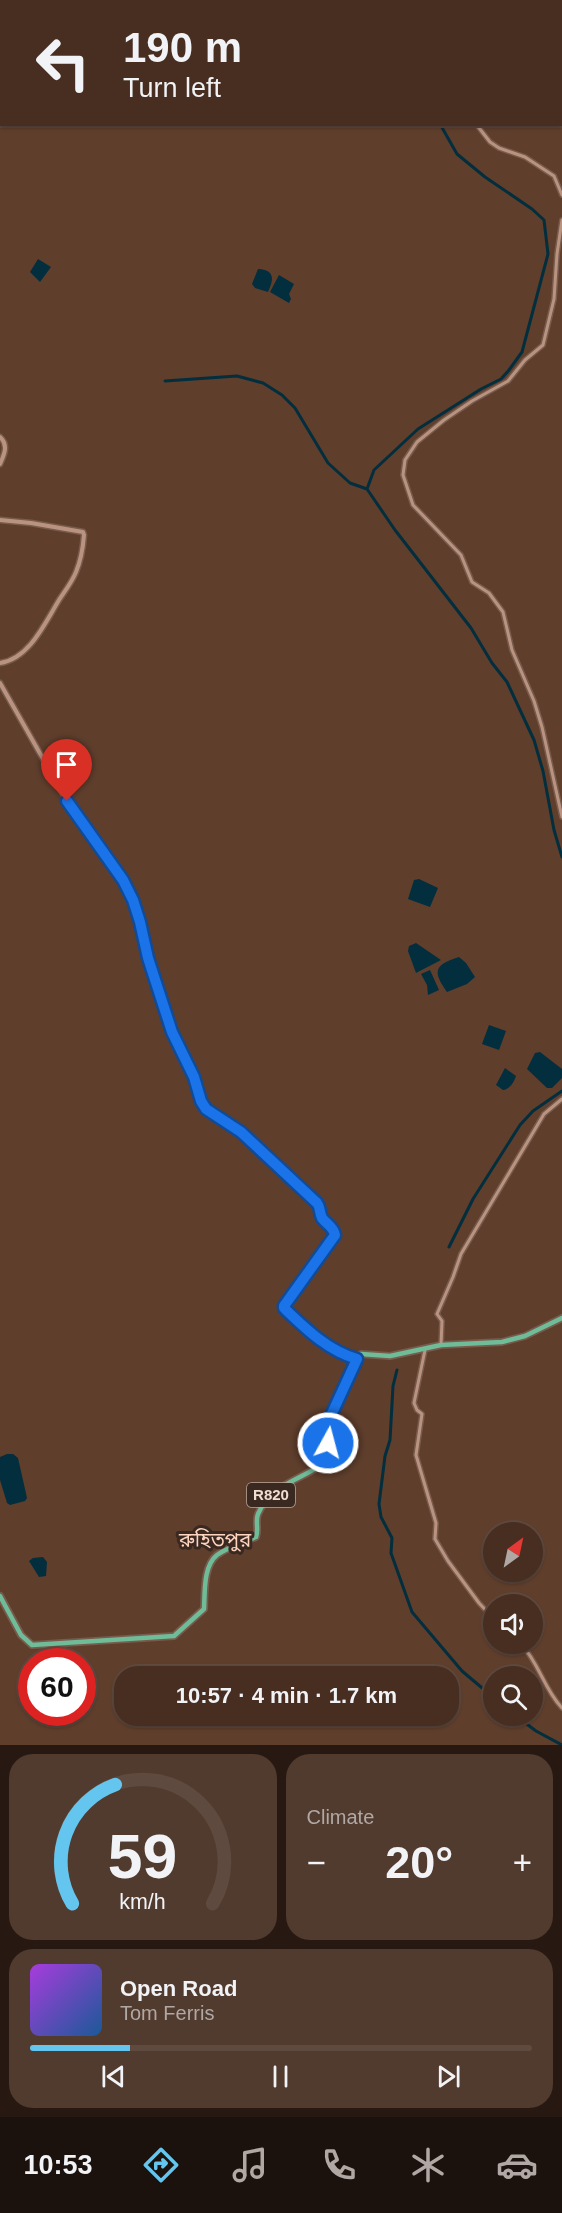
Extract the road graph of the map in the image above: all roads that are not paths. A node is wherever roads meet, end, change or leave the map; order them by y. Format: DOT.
graph roads {
  1 [pos="478,126"];
  2 [pos="562,195"];
  3 [pos="562,220"];
  4 [pos="0,437"];
  5 [pos="0,464"];
  6 [pos="0,520"];
  7 [pos="0,663"];
  8 [pos="0,683"];
  9 [pos="562,817"];
  10 [pos="562,1099"];
  11 [pos="562,1318"];
  12 [pos="441,1345"];
  13 [pos="425,1350"];
  14 [pos="357,1359"];
  15 [pos="0,1596"];
  16 [pos="483,1605"];
  17 [pos="530,1654"];
  18 [pos="562,1708"];
  1 -- 2 [label="street"];
  3 -- 9 [label="street"];
  4 -- 5 [label="main road"];
  6 -- 7 [label="main road"];
  8 -- 14 [label="main road"];
  10 -- 12 [label="street"];
  11 -- 12 [label="main road"];
  12 -- 13 [label="main road"];
  13 -- 14 [label="main road"];
  13 -- 16 [label="street"];
  14 -- 15 [label="main road, R820"];
  17 -- 18 [label="street"];
}
